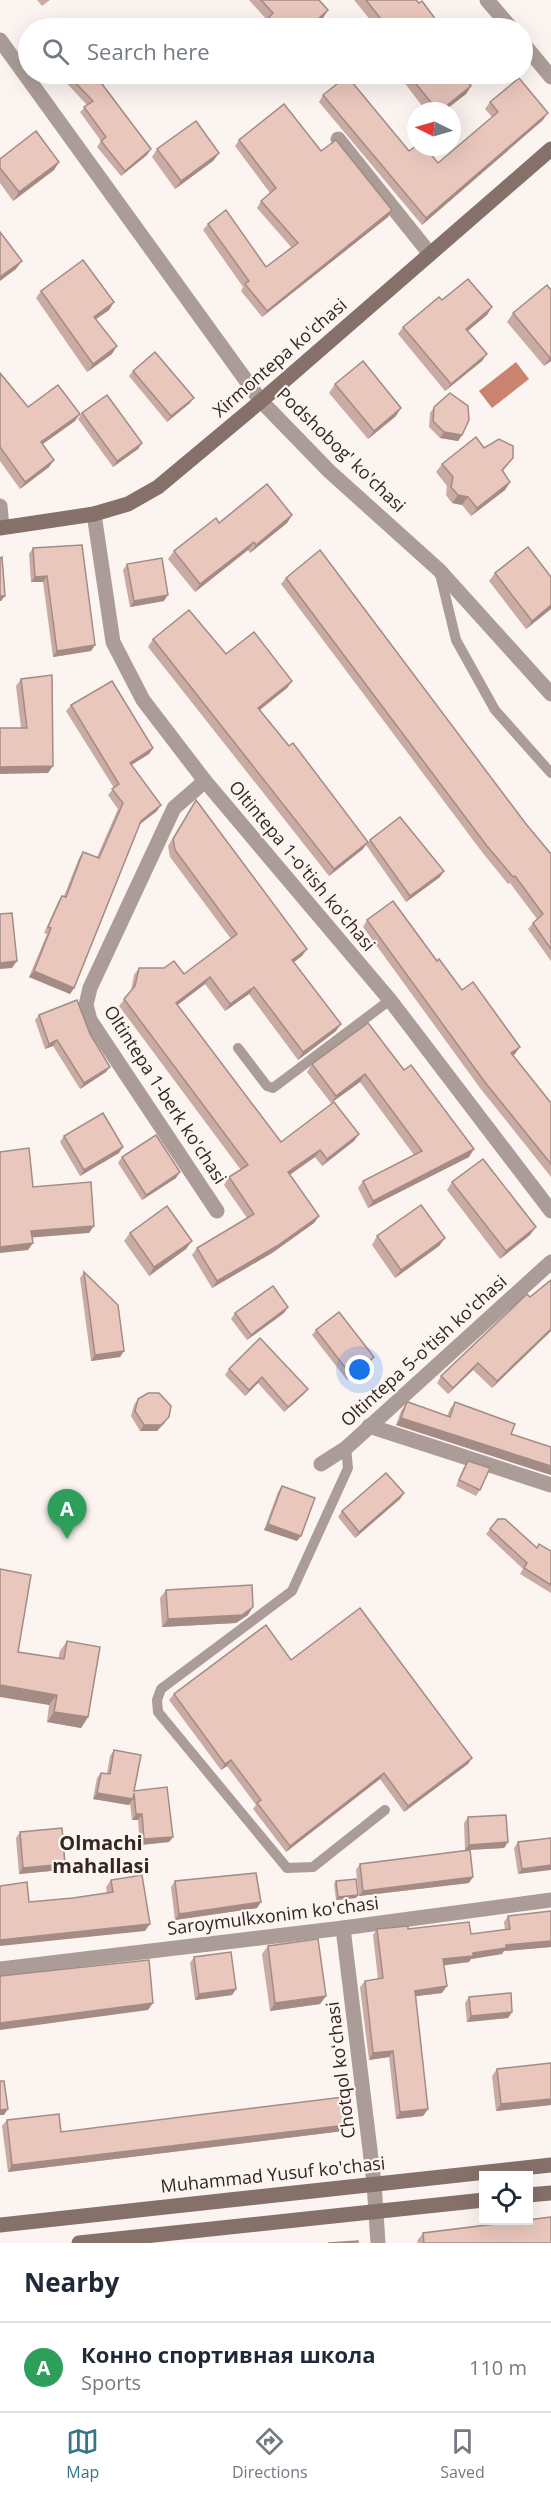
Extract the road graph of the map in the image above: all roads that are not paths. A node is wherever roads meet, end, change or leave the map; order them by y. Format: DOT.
graph roads {
  1 [pos="487,0"];
  2 [pos="502,18"];
  3 [pos="0,39"];
  4 [pos="533,55"];
  5 [pos="18,64"];
  6 [pos="551,77"];
  7 [pos="32,84"];
  8 [pos="338,139"];
  9 [pos="551,149"];
  10 [pos="430,254"];
  11 [pos="261,401"];
  12 [pos="0,506"];
  13 [pos="94,514"];
  14 [pos="1,528"];
  15 [pos="439,570"];
  16 [pos="551,694"];
  17 [pos="551,773"];
  18 [pos="205,781"];
  19 [pos="390,1000"];
  20 [pos="238,1048"];
  21 [pos="217,1211"];
  22 [pos="551,1211"];
  23 [pos="551,1262"];
  24 [pos="369,1426"];
  25 [pos="346,1448"];
  26 [pos="321,1464"];
  27 [pos="551,1485"];
  28 [pos="386,1810"];
  29 [pos="551,1900"];
  30 [pos="343,1928"];
  31 [pos="0,1969"];
  32 [pos="551,2164"];
  33 [pos="374,2183"];
  34 [pos="551,2193"];
  35 [pos="533,2195"];
  36 [pos="479,2200"];
  37 [pos="376,2212"];
  38 [pos="0,2225"];
  39 [pos="79,2243"];
  40 [pos="378,2243"];
  1 -- 2 [label="street"];
  3 -- 5 [label="street, Podshobog' ko'chasi"];
  4 -- 6 [label="street"];
  7 -- 11 [label="street, Podshobog' ko'chasi"];
  8 -- 10 [label="street"];
  9 -- 10 [label="street, Xirmontepa ko'chasi"];
  10 -- 11 [label="street, Xirmontepa ko'chasi"];
  11 -- 13 [label="street, Xirmontepa ko'chasi"];
  11 -- 15 [label="street, Podshobog' ko'chasi"];
  12 -- 14 [label="street"];
  13 -- 14 [label="street, Xirmontepa ko'chasi"];
  13 -- 18 [label="street, Oltintepa 1-o'tish ko'chasi"];
  15 -- 16 [label="street, Podshobog' ko'chasi"];
  15 -- 17 [label="lane"];
  18 -- 19 [label="street, Oltintepa 1-o'tish ko'chasi"];
  18 -- 21 [label="street, Oltintepa 1-berk ko'chasi"];
  19 -- 20 [label="lane"];
  19 -- 22 [label="street, Oltintepa 1-o'tish ko'chasi"];
  23 -- 24 [label="street, Oltintepa 5-o'tish ko'chasi"];
  24 -- 25 [label="street, Oltintepa 5-o'tish ko'chasi"];
  24 -- 27 [label="street"];
  25 -- 26 [label="street, Oltintepa 5-o'tish ko'chasi"];
  25 -- 28 [label="lane"];
  29 -- 30 [label="street, Saroymulkxonim ko'chasi"];
  30 -- 31 [label="street, Saroymulkxonim ko'chasi"];
  30 -- 33 [label="street, Chotqol koʻchasi"];
  32 -- 33 [label="street, Muhammad Yusuf ko'chasi"];
  33 -- 37 [label="street, Chotqol koʻchasi"];
  33 -- 38 [label="street, Muhammad Yusuf ko'chasi"];
  34 -- 35 [label="street"];
  36 -- 37 [label="street"];
  37 -- 39 [label="street"];
  37 -- 40 [label="street, Chotqol koʻchasi"];
}
